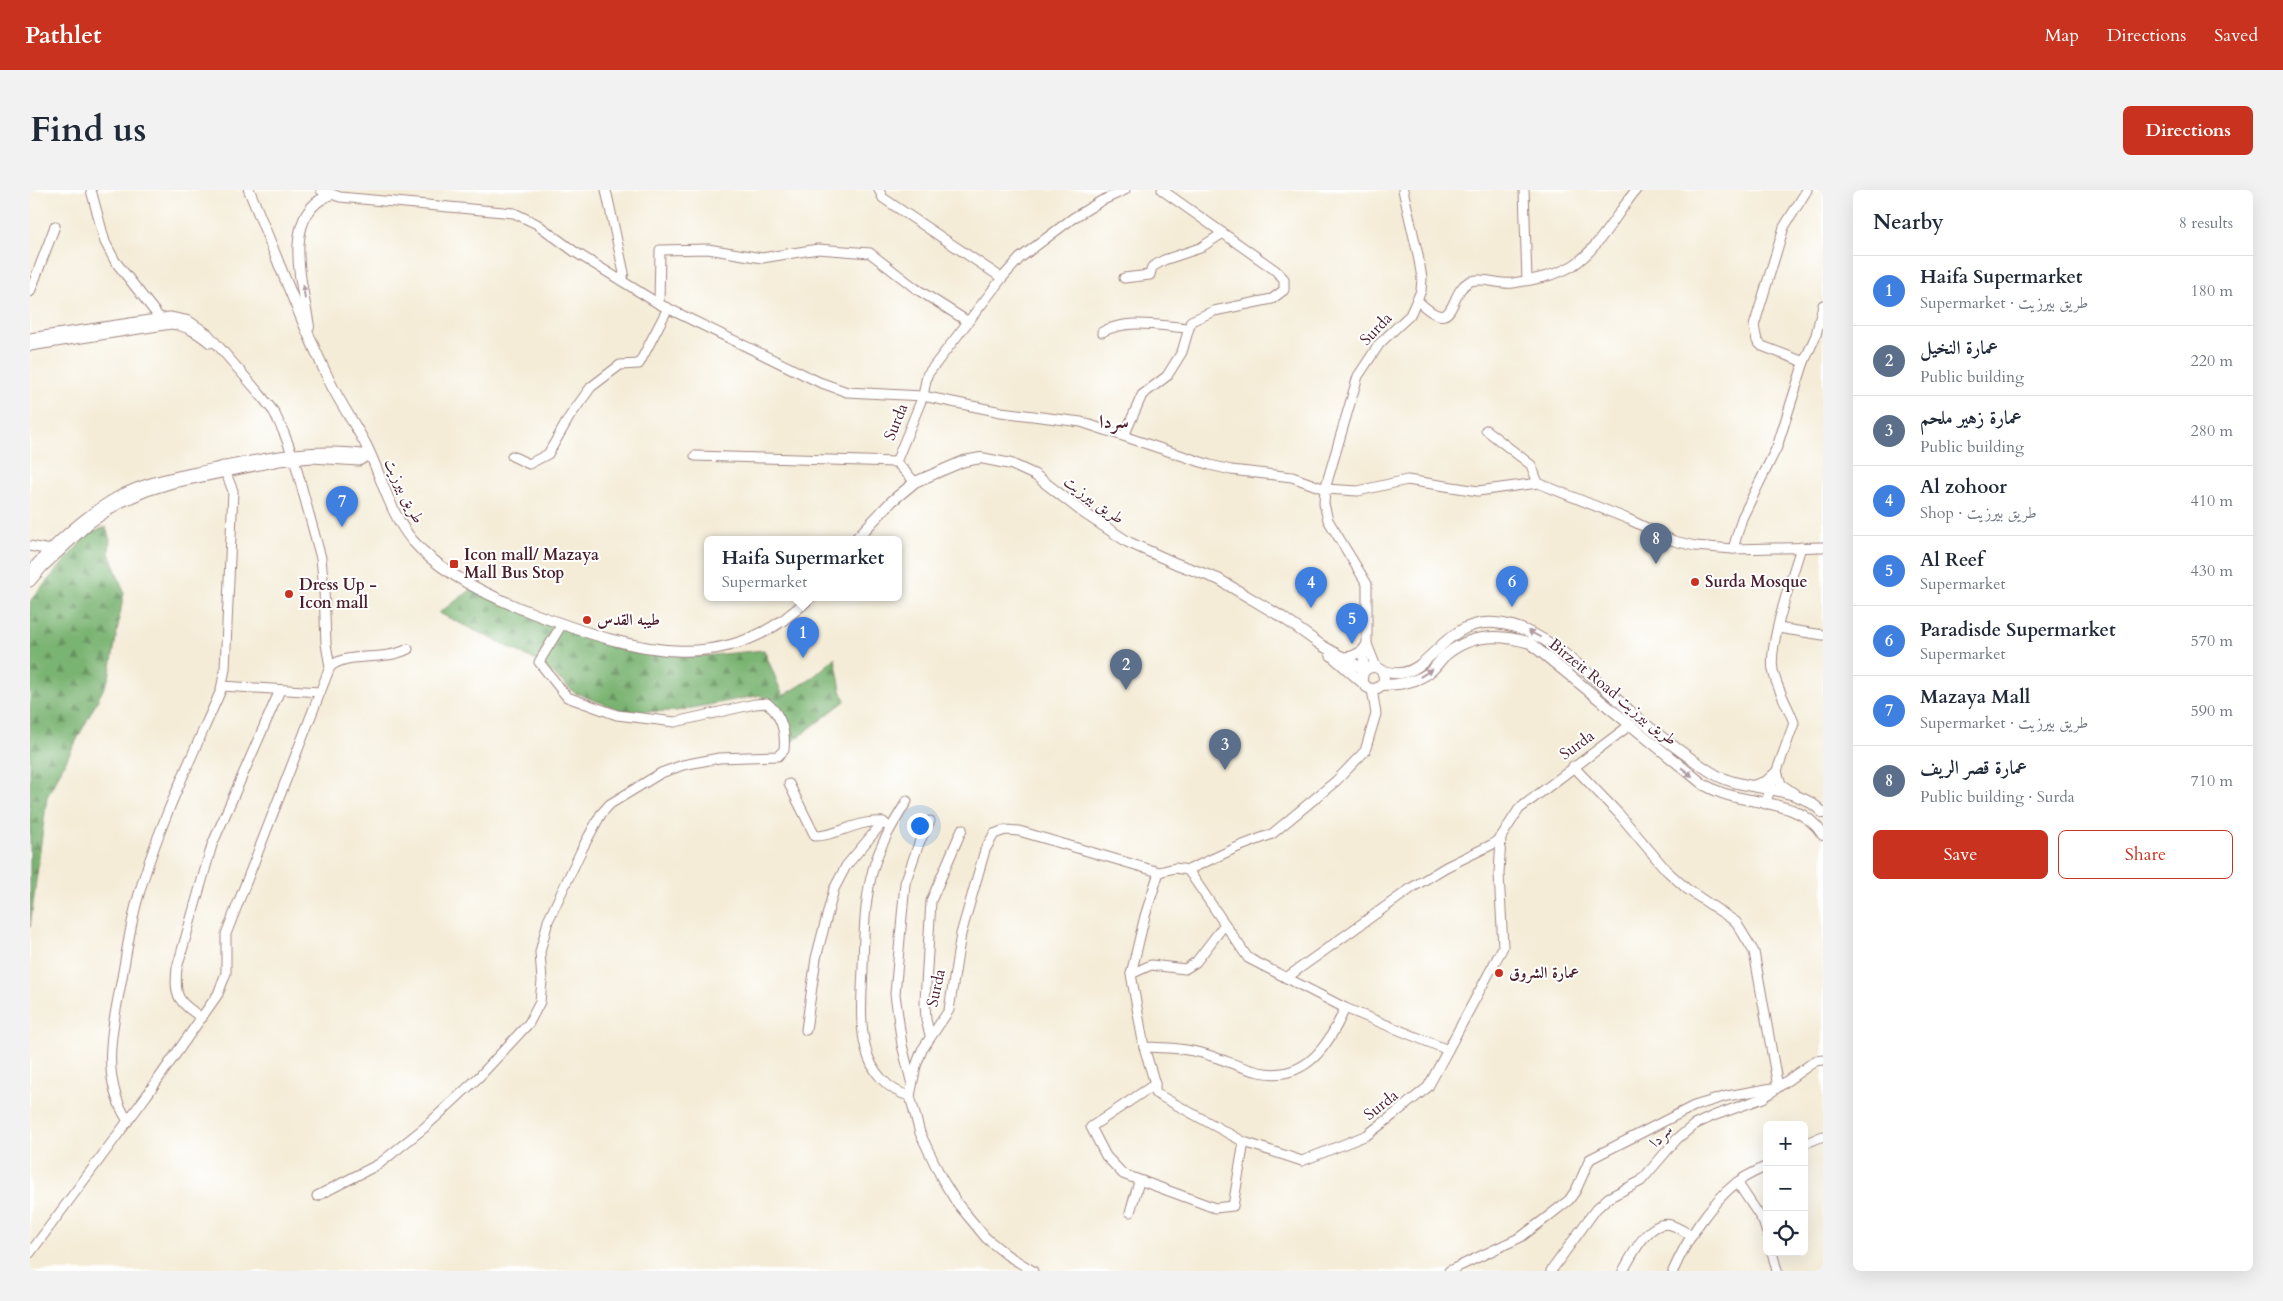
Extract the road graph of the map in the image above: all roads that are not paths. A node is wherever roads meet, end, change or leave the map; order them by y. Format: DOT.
graph roads {
  1 [pos="91,190"];
  2 [pos="249,190"];
  3 [pos="606,190"];
  4 [pos="879,190"];
  5 [pos="1126,190"];
  6 [pos="1162,190"];
  7 [pos="1403,190"];
  8 [pos="1524,190"];
  9 [pos="1636,190"];
  10 [pos="1806,190"];
  11 [pos="325,192"];
  12 [pos="56,226"];
  13 [pos="1222,233"];
  14 [pos="1002,278"];
  15 [pos="1124,278"];
  16 [pos="621,280"];
  17 [pos="1527,280"];
  18 [pos="30,292"];
  19 [pos="1418,301"];
  20 [pos="1823,305"];
  21 [pos="664,306"];
  22 [pos="159,317"];
  23 [pos="968,321"];
  24 [pos="1189,328"];
  25 [pos="1102,332"];
  26 [pos="30,338"];
  27 [pos="311,341"];
  28 [pos="30,346"];
  29 [pos="224,352"];
  30 [pos="1804,362"];
  31 [pos="923,396"];
  32 [pos="1486,430"];
  33 [pos="1124,436"];
  34 [pos="370,455"];
  35 [pos="293,456"];
  36 [pos="512,456"];
  37 [pos="695,456"];
  38 [pos="896,462"];
  39 [pos="225,470"];
  40 [pos="915,482"];
  41 [pos="1538,483"];
  42 [pos="1325,489"];
  43 [pos="859,536"];
  44 [pos="30,546"];
  45 [pos="1800,547"];
  46 [pos="1823,547"];
  47 [pos="1733,549"];
  48 [pos="50,550"];
  49 [pos="30,571"];
  50 [pos="30,582"];
  51 [pos="806,601"];
  52 [pos="562,624"];
  53 [pos="1778,628"];
  54 [pos="1823,635"];
  55 [pos="1321,645"];
  56 [pos="1365,648"];
  57 [pos="408,649"];
  58 [pos="1344,657"];
  59 [pos="330,667"];
  60 [pos="1379,669"];
  61 [pos="1365,670"];
  62 [pos="222,686"];
  63 [pos="1372,686"];
  64 [pos="280,690"];
  65 [pos="320,692"];
  66 [pos="1634,722"];
  67 [pos="1573,766"];
  68 [pos="1777,771"];
  69 [pos="789,784"];
  70 [pos="1744,786"];
  71 [pos="1769,791"];
  72 [pos="1798,796"];
  73 [pos="906,801"];
  74 [pos="1765,804"];
  75 [pos="1823,813"];
  76 [pos="930,822"];
  77 [pos="886,825"];
  78 [pos="962,829"];
  79 [pos="1823,835"];
  80 [pos="1501,837"];
  81 [pos="1188,870"];
  82 [pos="1159,872"];
  83 [pos="1225,924"];
  84 [pos="1131,974"];
  85 [pos="1286,978"];
  86 [pos="1345,1008"];
  87 [pos="202,1018"];
  88 [pos="806,1030"];
  89 [pos="930,1035"];
  90 [pos="1144,1047"];
  91 [pos="1448,1050"];
  92 [pos="1823,1060"];
  93 [pos="912,1083"];
  94 [pos="1155,1084"];
  95 [pos="1778,1087"];
  96 [pos="910,1096"];
  97 [pos="128,1121"];
  98 [pos="1823,1136"];
  99 [pos="1244,1142"];
  100 [pos="1808,1142"];
  101 [pos="1763,1168"];
  102 [pos="1139,1182"];
  103 [pos="1737,1182"];
  104 [pos="317,1196"];
  105 [pos="1130,1212"];
  106 [pos="1763,1221"];
  107 [pos="1692,1236"];
  108 [pos="30,1253"];
  109 [pos="1773,1256"];
  110 [pos="1033,1271"];
  111 [pos="1448,1271"];
  112 [pos="1551,1271"];
  113 [pos="1623,1271"];
  114 [pos="1673,1271"];
  115 [pos="1777,1271"];
  1 -- 22 [label="street"];
  2 -- 27 [label="main road, طريق بيرزيت"];
  3 -- 16 [label="street"];
  4 -- 14 [label="street"];
  5 -- 14 [label="street, Surda"];
  6 -- 13 [label="street"];
  7 -- 19 [label="street, Surda"];
  8 -- 17 [label="street"];
  9 -- 17 [label="street"];
  10 -- 30 [label="street"];
  11 -- 16 [label="street"];
  27 -- 11 [label="main road, one-way"];
  12 -- 18 [label="street"];
  13 -- 15 [label="street"];
  13 -- 24 [label="street"];
  14 -- 23 [label="street, Surda"];
  16 -- 21 [label="street"];
  17 -- 19 [label="street"];
  19 -- 42 [label="street, Surda"];
  20 -- 30 [label="street"];
  21 -- 23 [label="street"];
  21 -- 31 [label="street"];
  21 -- 36 [label="street"];
  22 -- 26 [label="street"];
  22 -- 29 [label="street"];
  23 -- 31 [label="street, Surda"];
  24 -- 25 [label="street"];
  24 -- 33 [label="street"];
  27 -- 34 [label="main road, طريق بيرزيت"];
  28 -- 29 [label="street"];
  29 -- 35 [label="street"];
  30 -- 47 [label="street"];
  31 -- 33 [label="street"];
  31 -- 38 [label="street, Surda"];
  32 -- 41 [label="street"];
  33 -- 42 [label="street"];
  34 -- 35 [label="street"];
  34 -- 52 [label="main road, طريق بيرزيت"];
  35 -- 39 [label="street"];
  35 -- 59 [label="street"];
  37 -- 38 [label="street"];
  38 -- 40 [label="street, Surda"];
  39 -- 48 [label="street"];
  39 -- 50 [label="street"];
  39 -- 62 [label="street"];
  40 -- 43 [label="main road, طريق بيرزيت"];
  40 -- 55 [label="main road, طريق بيرزيت"];
  41 -- 42 [label="street"];
  41 -- 47 [label="street"];
  42 -- 56 [label="street, Surda"];
  44 -- 48 [label="street"];
  45 -- 46 [label="street"];
  45 -- 47 [label="street"];
  45 -- 53 [label="street"];
  48 -- 49 [label="street"];
  51 -- 52 [label="main road, طريق بيرزيت"];
  52 -- 104 [label="street"];
  53 -- 54 [label="street"];
  53 -- 68 [label="street"];
  55 -- 58 [label="main road"];
  55 -- 63 [label="main road"];
  56 -- 58 [label="street"];
  56 -- 60 [label="street, Surda"];
  56 -- 61 [label="street"];
  57 -- 59 [label="street"];
  58 -- 61 [label="main road"];
  59 -- 65 [label="street"];
  60 -- 61 [label="main road, Birzeit Road طريق بيرزيت"];
  60 -- 63 [label="main road"];
  66 -- 60 [label="main road, Birzeit Road طريق بيرزيت, one-way"];
  61 -- 63 [label="main road"];
  62 -- 64 [label="street"];
  62 -- 97 [label="street"];
  63 -- 66 [label="main road, Birzeit Road طريق بيرزيت, one-way"];
  63 -- 81 [label="street, Surda"];
  64 -- 65 [label="street"];
  64 -- 87 [label="street"];
  65 -- 87 [label="street"];
  66 -- 67 [label="street, Surda"];
  66 -- 70 [label="main road, Birzeit Road طريق بيرزيت"];
  66 -- 74 [label="main road, Birzeit Road طريق بيرزيت, one-way"];
  67 -- 80 [label="street, Surda"];
  67 -- 95 [label="street"];
  68 -- 70 [label="street"];
  68 -- 71 [label="street"];
  68 -- 72 [label="street"];
  69 -- 77 [label="street"];
  70 -- 71 [label="main road, Birzeit Road طريق بيرزيت"];
  71 -- 72 [label="main road, Birzeit Road طريق بيرزيت"];
  71 -- 74 [label="street"];
  72 -- 75 [label="main road, Birzeit Road طريق بيرزيت"];
  73 -- 77 [label="street"];
  74 -- 79 [label="main road, Birzeit Road طريق بيرزيت"];
  76 -- 93 [label="street"];
  77 -- 88 [label="street"];
  77 -- 96 [label="street"];
  78 -- 89 [label="street"];
  80 -- 85 [label="street"];
  80 -- 91 [label="street, Surda"];
  81 -- 82 [label="street, Surda"];
  81 -- 83 [label="street"];
  82 -- 84 [label="street, Surda"];
  82 -- 89 [label="street, Surda"];
  83 -- 84 [label="street"];
  83 -- 85 [label="street"];
  84 -- 90 [label="street, Surda"];
  85 -- 86 [label="street"];
  86 -- 90 [label="street"];
  86 -- 91 [label="street"];
  87 -- 97 [label="street"];
  89 -- 93 [label="street, Surda"];
  90 -- 94 [label="street, Surda"];
  91 -- 99 [label="street, Surda"];
  92 -- 95 [label="street, سردا"];
  93 -- 96 [label="street, Surda"];
  94 -- 99 [label="street, Surda"];
  94 -- 102 [label="street"];
  95 -- 111 [label="street"];
  95 -- 112 [label="street, سردا"];
  96 -- 110 [label="street, Surda"];
  97 -- 108 [label="street"];
  98 -- 100 [label="street"];
  99 -- 102 [label="street"];
  101 -- 103 [label="street"];
  102 -- 105 [label="street"];
  103 -- 106 [label="street"];
  103 -- 107 [label="street"];
  107 -- 113 [label="street"];
  107 -- 114 [label="street"];
  109 -- 115 [label="street"];
}
